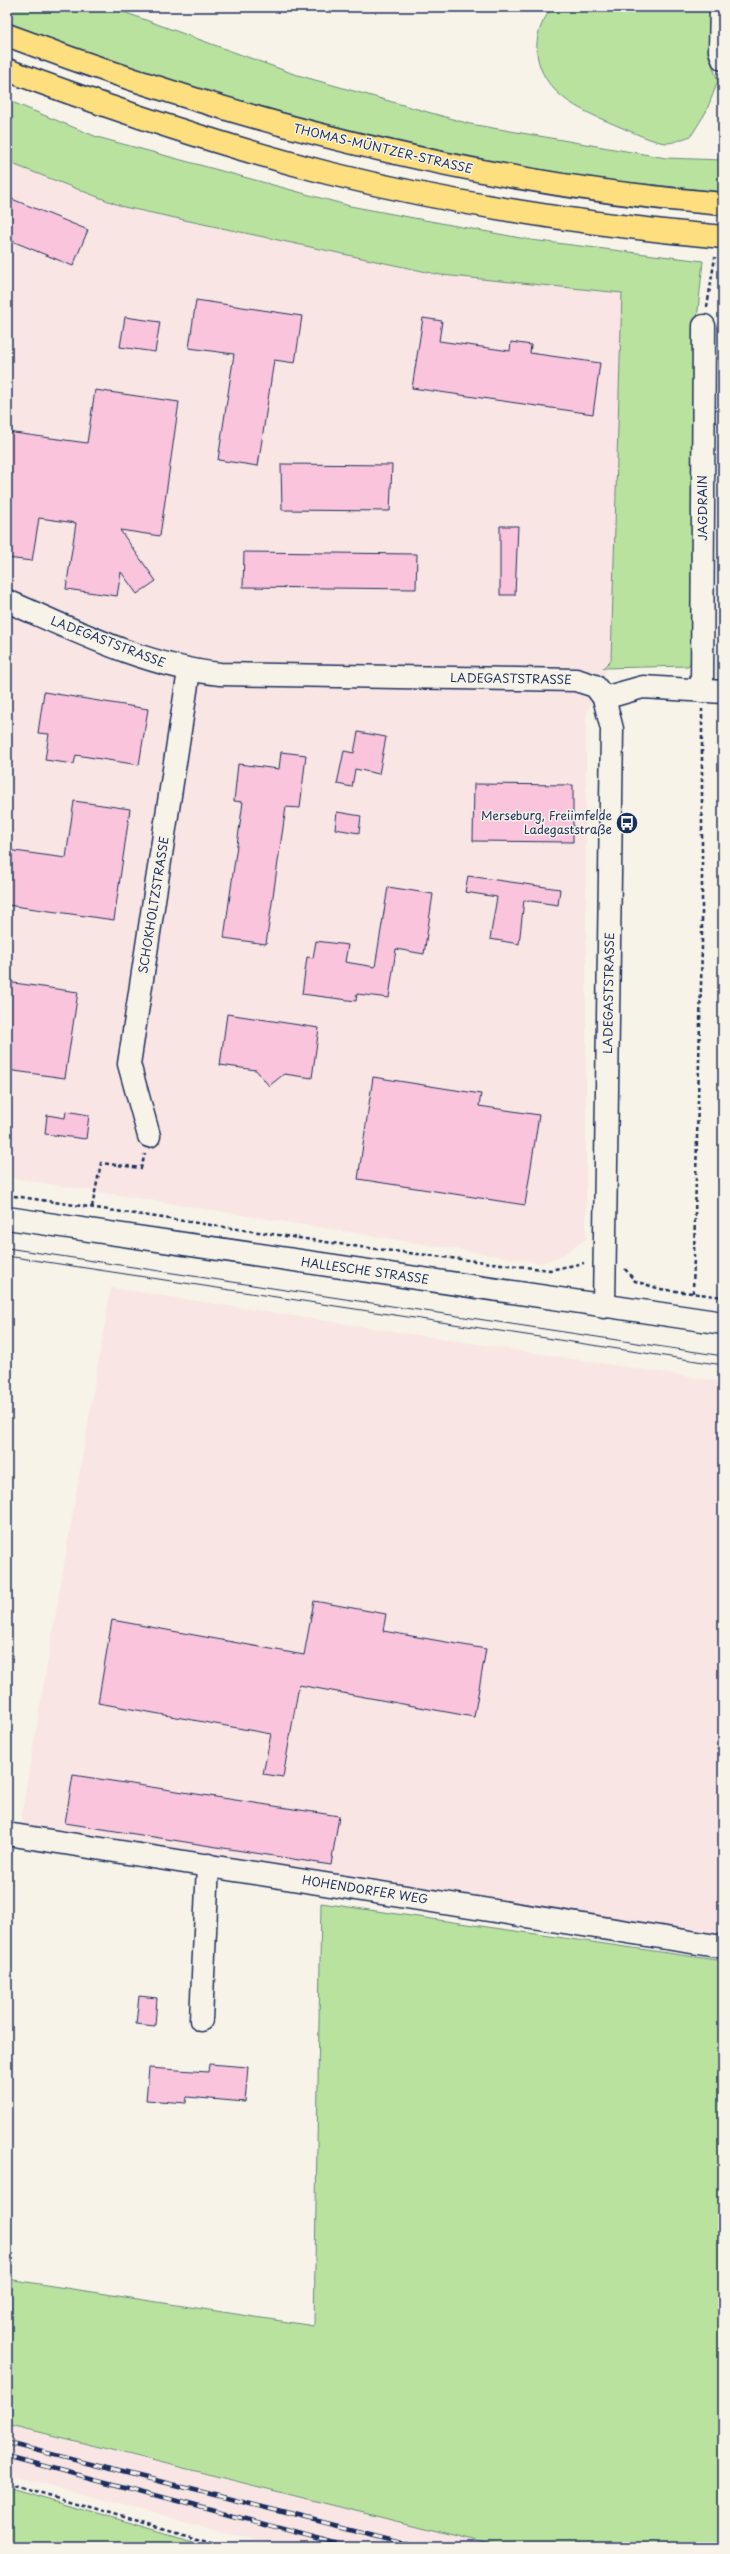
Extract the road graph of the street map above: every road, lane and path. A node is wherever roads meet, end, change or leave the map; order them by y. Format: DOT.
graph roads {
  1 [pos="721,7"];
  2 [pos="7,35"];
  3 [pos="723,59"];
  4 [pos="7,70"];
  5 [pos="723,204"];
  6 [pos="719,244"];
  7 [pos="704,326"];
  8 [pos="7,601"];
  9 [pos="189,671"];
  10 [pos="713,691"];
  11 [pos="604,698"];
  12 [pos="149,1136"];
  13 [pos="7,1195"];
  14 [pos="92,1207"];
  15 [pos="7,1218"];
  16 [pos="603,1263"];
  17 [pos="693,1293"];
  18 [pos="723,1297"];
  19 [pos="604,1306"];
  20 [pos="723,1323"];
  21 [pos="7,1834"];
  22 [pos="208,1865"];
  23 [pos="723,1947"];
  24 [pos="201,2020"];
  25 [pos="7,2483"];
  26 [pos="228,2547"];
  1 -- 3 [label="street"];
  2 -- 5 [label="main road, THOMAS-MÜNTZER-STRASSE"];
  4 -- 6 [label="main road"];
  6 -- 7 [label="path"];
  7 -- 10 [label="street, JAGDRAIN"];
  8 -- 9 [label="street, LADEGASTSTRASSE"];
  9 -- 11 [label="street, LADEGASTSTRASSE"];
  9 -- 12 [label="street, SCHOKHOLTZSTRASSE"];
  10 -- 11 [label="street"];
  10 -- 17 [label="path"];
  11 -- 16 [label="street, LADEGASTSTRASSE"];
  12 -- 14 [label="path"];
  13 -- 14 [label="path"];
  14 -- 16 [label="path"];
  15 -- 19 [label="street, HALLESCHE STRASSE"];
  16 -- 17 [label="path"];
  16 -- 19 [label="street, LADEGASTSTRASSE"];
  17 -- 18 [label="path"];
  19 -- 20 [label="street, HALLESCHE STRASSE"];
  21 -- 22 [label="street, HOHENDORFER WEG"];
  22 -- 23 [label="street, HOHENDORFER WEG"];
  22 -- 24 [label="street"];
  25 -- 26 [label="path"];
}
